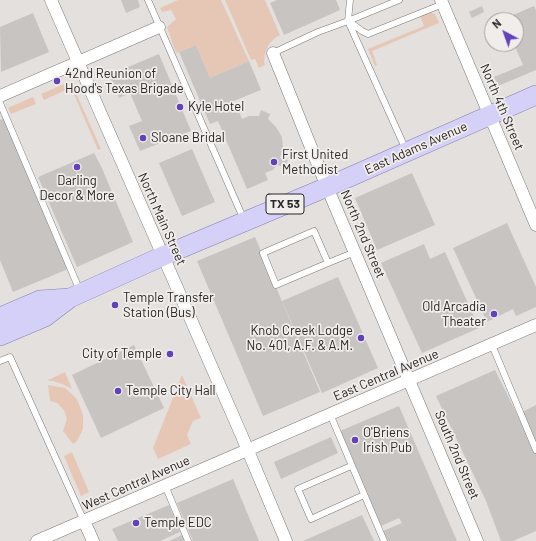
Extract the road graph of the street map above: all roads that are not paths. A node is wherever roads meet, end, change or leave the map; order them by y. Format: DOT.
graph roads {
  1 [pos="51,0"];
  2 [pos="148,0"];
  3 [pos="350,0"];
  4 [pos="399,0"];
  5 [pos="442,2"];
  6 [pos="348,21"];
  7 [pos="159,27"];
  8 [pos="272,53"];
  9 [pos="78,63"];
  10 [pos="536,95"];
  11 [pos="0,96"];
  12 [pos="0,103"];
  13 [pos="490,115"];
  14 [pos="407,152"];
  15 [pos="327,187"];
  16 [pos="244,222"];
  17 [pos="536,225"];
  18 [pos="355,252"];
  19 [pos="163,256"];
  20 [pos="328,264"];
  21 [pos="75,296"];
  22 [pos="0,317"];
  23 [pos="536,325"];
  24 [pos="0,336"];
  25 [pos="492,344"];
  26 [pos="0,362"];
  27 [pos="410,380"];
  28 [pos="330,414"];
  29 [pos="247,450"];
  30 [pos="536,450"];
  31 [pos="352,466"];
  32 [pos="165,485"];
  33 [pos="364,495"];
  34 [pos="84,521"];
  35 [pos="37,541"];
  36 [pos="92,541"];
  37 [pos="188,541"];
  38 [pos="286,541"];
  39 [pos="384,541"];
  40 [pos="477,541"];
  1 -- 9 [label="street, North Main Street"];
  2 -- 7 [label="lane"];
  3 -- 6 [label="lane"];
  4 -- 6 [label="lane"];
  5 -- 6 [label="lane"];
  5 -- 13 [label="street, North 4th Street"];
  6 -- 8 [label="lane"];
  6 -- 14 [label="lane"];
  7 -- 9 [label="street"];
  7 -- 16 [label="lane"];
  8 -- 15 [label="street, North 2nd Street"];
  9 -- 11 [label="street"];
  9 -- 19 [label="street, North Main Street"];
  10 -- 13 [label="main road, East Adams Avenue / TX 53"];
  12 -- 21 [label="lane"];
  13 -- 14 [label="main road, East Adams Avenue / TX 53"];
  13 -- 17 [label="street, North 4th Street"];
  14 -- 15 [label="main road, East Adams Avenue / TX 53"];
  15 -- 16 [label="main road, East Adams Avenue / TX 53"];
  15 -- 18 [label="street, North 2nd Street"];
  16 -- 19 [label="main road, East Adams Avenue / TX 53"];
  18 -- 20 [label="lane"];
  18 -- 27 [label="street, North 2nd Street"];
  19 -- 21 [label="main road, TX 53"];
  19 -- 29 [label="street, North Main Street"];
  20 -- 20 [label="lane"];
  21 -- 22 [label="main road, TX 53"];
  21 -- 24 [label="main road, TX 53"];
  23 -- 25 [label="street, East Central Avenue"];
  25 -- 27 [label="street, East Central Avenue"];
  25 -- 30 [label="lane"];
  26 -- 34 [label="lane"];
  27 -- 28 [label="street, East Central Avenue"];
  27 -- 40 [label="street, South 2nd Street"];
  28 -- 29 [label="street, East Central Avenue"];
  28 -- 31 [label="lane"];
  29 -- 32 [label="street, West Central Avenue"];
  29 -- 38 [label="street, North Main Street"];
  31 -- 33 [label="lane"];
  31 -- 33 [label="lane"];
  32 -- 34 [label="street, West Central Avenue"];
  32 -- 37 [label="lane"];
  33 -- 39 [label="lane"];
  34 -- 35 [label="street, West Central Avenue"];
  34 -- 36 [label="street"];
}
